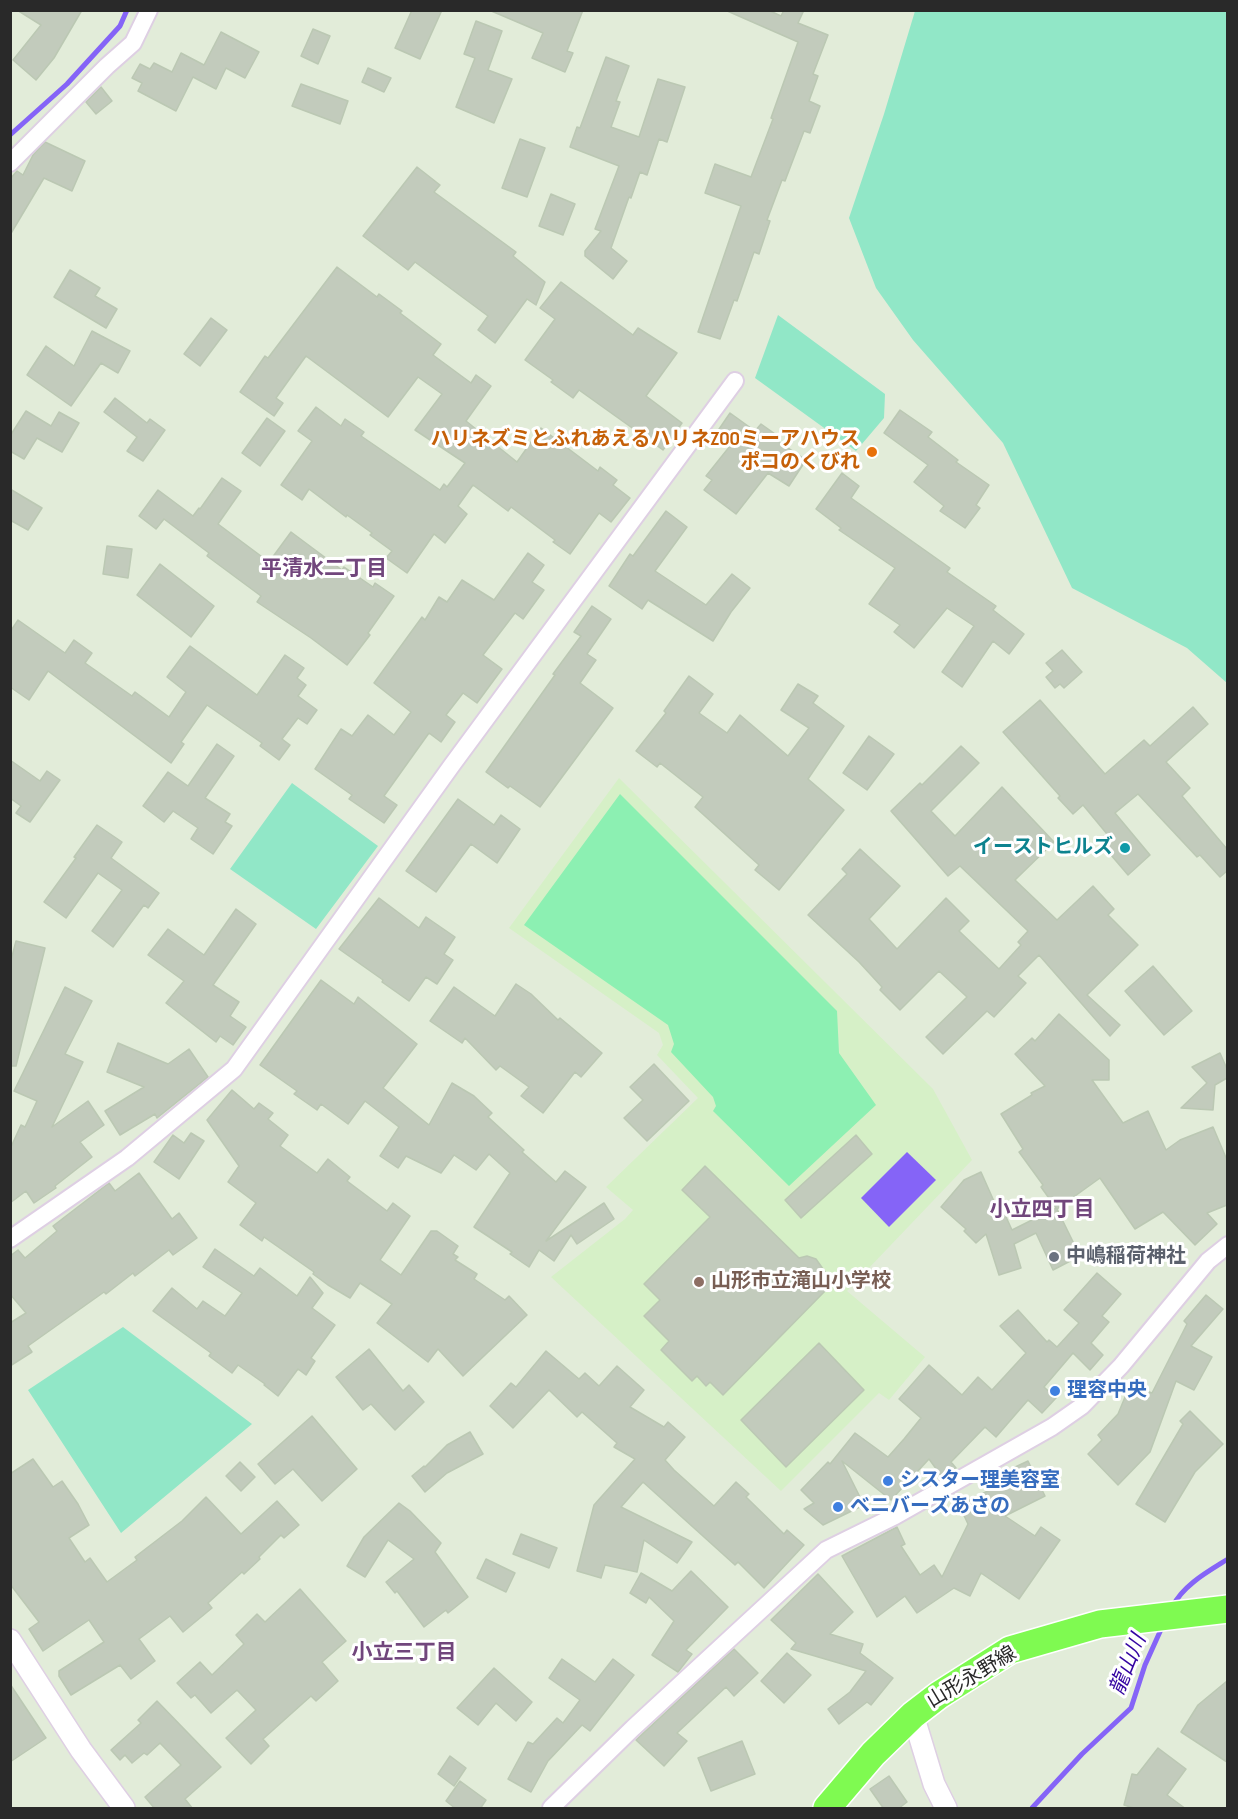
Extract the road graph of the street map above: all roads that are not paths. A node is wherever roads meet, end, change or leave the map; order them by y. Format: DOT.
graph roads {
  1 [pos="149,10"];
  2 [pos="10,163"];
  3 [pos="735,381"];
  4 [pos="10,1239"];
  5 [pos="1227,1245"];
  6 [pos="1225,1610"];
  7 [pos="10,1640"];
  8 [pos="913,1715"];
  9 [pos="124,1809"];
  10 [pos="551,1809"];
  11 [pos="827,1809"];
  12 [pos="946,1809"];
  1 -- 2 [label="street"];
  3 -- 4 [label="street"];
  5 -- 10 [label="street"];
  6 -- 8 [label="main road, 山形永野線"];
  7 -- 9 [label="street"];
  8 -- 11 [label="main road, 山形永野線"];
  8 -- 12 [label="street"];
}
